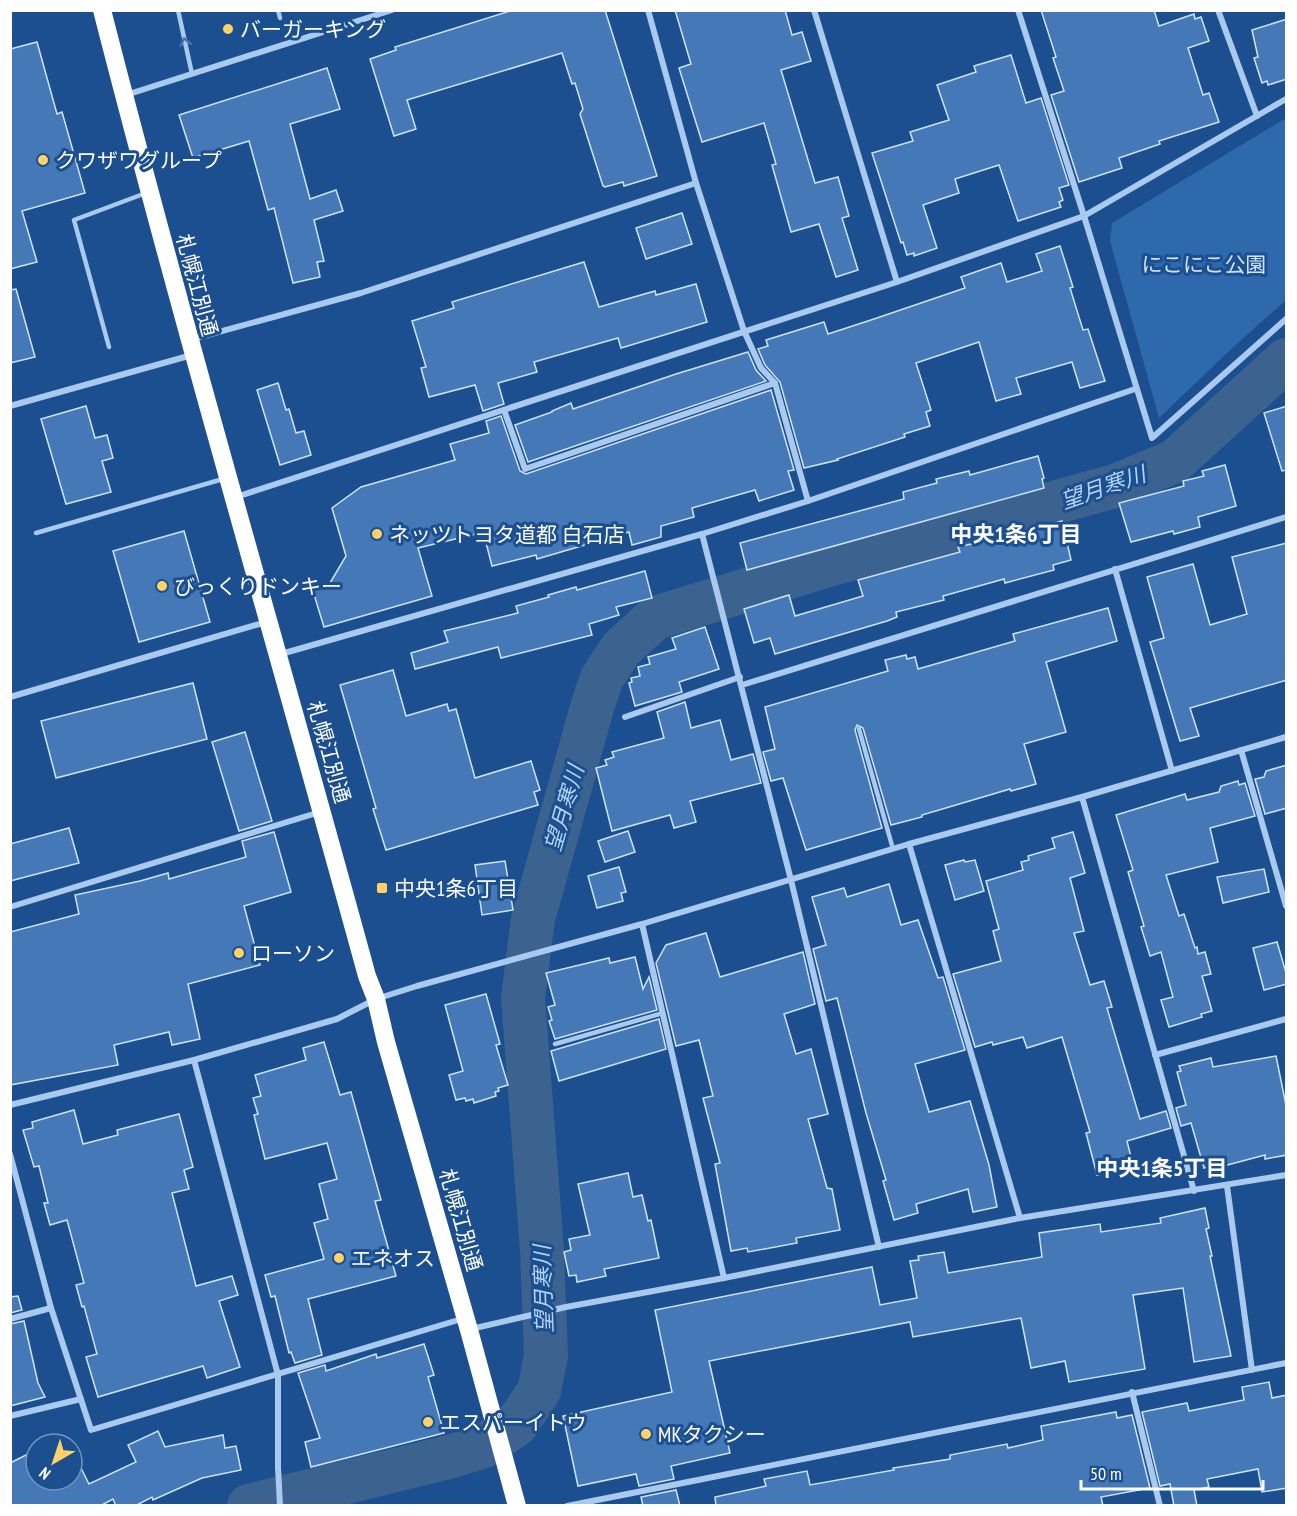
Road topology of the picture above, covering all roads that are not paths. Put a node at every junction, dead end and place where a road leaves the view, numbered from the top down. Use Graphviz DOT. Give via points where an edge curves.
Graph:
graph roads {
  1 [pos="102,10"];
  2 [pos="177,10"];
  3 [pos="278,10"];
  4 [pos="392,10"];
  5 [pos="648,10"];
  6 [pos="814,10"];
  7 [pos="1018,10"];
  8 [pos="1218,10"];
  9 [pos="280,18"];
  10 [pos="192,74"];
  11 [pos="124,95"];
  12 [pos="1287,99"];
  13 [pos="1257,116"];
  14 [pos="696,183"];
  15 [pos="148,192"];
  16 [pos="1084,216"];
  17 [pos="897,282"];
  18 [pos="1287,319"];
  19 [pos="744,331"];
  20 [pos="109,347"];
  21 [pos="191,347"];
  22 [pos="775,383"];
  23 [pos="1135,389"];
  24 [pos="10,406"];
  25 [pos="504,410"];
  26 [pos="229,477"];
  27 [pos="235,497"];
  28 [pos="808,501"];
  29 [pos="1287,517"];
  30 [pos="36,533"];
  31 [pos="702,534"];
  32 [pos="1116,569"];
  33 [pos="269,621"];
  34 [pos="277,655"];
  35 [pos="740,677"];
  36 [pos="742,685"];
  37 [pos="10,698"];
  38 [pos="625,717"];
  39 [pos="859,729"];
  40 [pos="1287,737"];
  41 [pos="1241,750"];
  42 [pos="1172,771"];
  43 [pos="1082,797"];
  44 [pos="322,812"];
  45 [pos="909,844"];
  46 [pos="893,849"];
  47 [pos="790,880"];
  48 [pos="1287,906"];
  49 [pos="10,907"];
  50 [pos="642,924"];
  51 [pos="376,999"];
  52 [pos="663,1013"];
  53 [pos="1287,1019"];
  54 [pos="555,1044"];
  55 [pos="1155,1055"];
  56 [pos="194,1060"];
  57 [pos="10,1105"];
  58 [pos="10,1154"];
  59 [pos="1287,1175"];
  60 [pos="1227,1186"];
  61 [pos="1194,1191"];
  62 [pos="1020,1218"];
  63 [pos="879,1247"];
  64 [pos="724,1278"];
  65 [pos="51,1308"];
  66 [pos="10,1319"];
  67 [pos="468,1324"];
  68 [pos="1287,1363"];
  69 [pos="1252,1370"];
  70 [pos="278,1375"];
  71 [pos="1132,1392"];
  72 [pos="81,1399"];
  73 [pos="10,1416"];
  74 [pos="280,1506"];
  75 [pos="517,1506"];
  76 [pos="567,1506"];
  77 [pos="1160,1506"];
  1 -- 11 [label="highway, 札幌江別通"];
  10 -- 2 [label="lane, one-way"];
  3 -- 9 [label="lane"];
  4 -- 10 [label="street"];
  5 -- 14 [label="street"];
  6 -- 17 [label="street"];
  7 -- 16 [label="street"];
  8 -- 13 [label="street"];
  10 -- 11 [label="street"];
  11 -- 15 [label="highway, 札幌江別通"];
  12 -- 13 [label="street"];
  13 -- 16 [label="street"];
  14 -- 19 [label="street"];
  14 -- 21 [label="street"];
  15 -- 20 [label="lane" via="74,220"];
  15 -- 21 [label="highway, 札幌江別通"];
  16 -- 17 [label="street"];
  16 -- 23 [label="street"];
  17 -- 19 [label="street"];
  18 -- 23 [label="street" via="1152,438"];
  19 -- 22 [label="street" via="761,368"];
  19 -- 25 [label="street"];
  21 -- 24 [label="street"];
  21 -- 26 [label="highway, 札幌江別通"];
  22 -- 25 [label="street" via="525,469"];
  22 -- 28 [label="street"];
  23 -- 28 [label="street"];
  25 -- 27 [label="street"];
  26 -- 27 [label="highway, 札幌江別通"];
  26 -- 30 [label="lane"];
  27 -- 33 [label="highway, 札幌江別通"];
  28 -- 31 [label="street"];
  29 -- 32 [label="street"];
  31 -- 34 [label="street"];
  31 -- 35 [label="street"];
  32 -- 36 [label="street"];
  32 -- 42 [label="street"];
  33 -- 34 [label="highway, 札幌江別通"];
  33 -- 37 [label="street"];
  34 -- 44 [label="highway, 札幌江別通"];
  35 -- 36 [label="street"];
  35 -- 38 [label="street"];
  36 -- 47 [label="street"];
  39 -- 46 [label="lane"];
  40 -- 41 [label="street"];
  41 -- 42 [label="street"];
  41 -- 48 [label="street"];
  42 -- 43 [label="street"];
  43 -- 45 [label="street"];
  43 -- 55 [label="street"];
  44 -- 49 [label="street"];
  44 -- 51 [label="highway, 札幌江別通"];
  45 -- 46 [label="street"];
  45 -- 62 [label="street"];
  46 -- 47 [label="street"];
  47 -- 50 [label="street"];
  47 -- 63 [label="street"];
  50 -- 51 [label="street"];
  50 -- 52 [label="street"];
  51 -- 56 [label="street" via="337,1019"];
  51 -- 67 [label="highway, 札幌江別通"];
  52 -- 54 [label="lane"];
  52 -- 64 [label="street"];
  53 -- 55 [label="street"];
  55 -- 61 [label="street"];
  56 -- 57 [label="street"];
  56 -- 70 [label="street"];
  58 -- 65 [label="street"];
  59 -- 60 [label="street"];
  60 -- 61 [label="street"];
  60 -- 69 [label="street"];
  61 -- 62 [label="street"];
  62 -- 63 [label="street"];
  63 -- 64 [label="street"];
  64 -- 67 [label="street"];
  65 -- 66 [label="street"];
  65 -- 72 [label="street"];
  67 -- 70 [label="street"];
  67 -- 75 [label="highway, 札幌江別通"];
  68 -- 69 [label="street"];
  69 -- 71 [label="street"];
  70 -- 72 [label="street" via="91,1430"];
  70 -- 74 [label="street"];
  71 -- 76 [label="street"];
  71 -- 77 [label="street"];
  72 -- 73 [label="street"];
}
